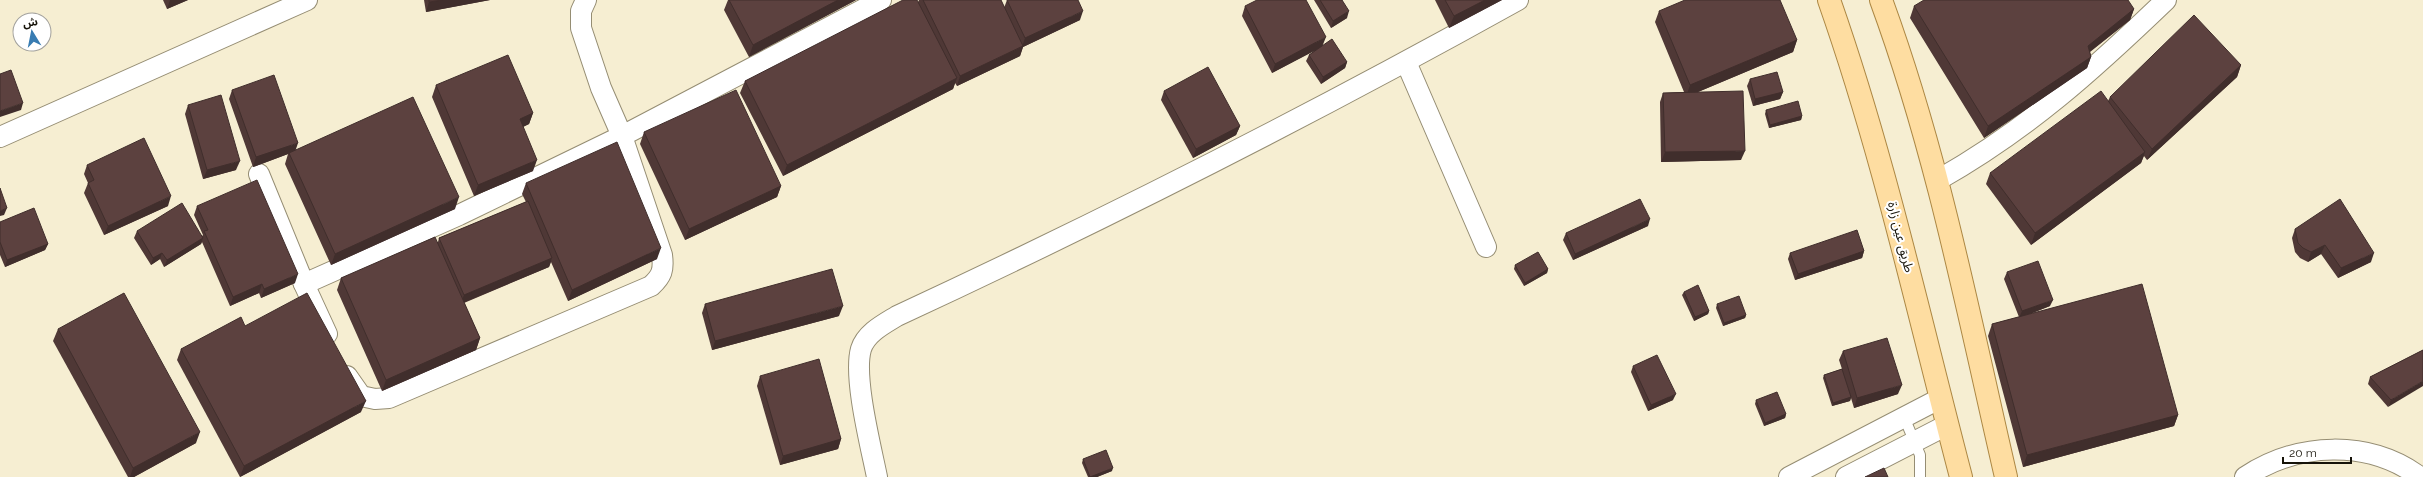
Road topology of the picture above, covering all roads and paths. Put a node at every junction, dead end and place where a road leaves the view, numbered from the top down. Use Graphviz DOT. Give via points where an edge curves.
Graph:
graph roads {
  1 [pos="307,0"];
  2 [pos="586,0"];
  3 [pos="881,0"];
  4 [pos="1518,0"];
  5 [pos="1829,0"];
  6 [pos="1881,0"];
  7 [pos="2166,0"];
  8 [pos="1406,62"];
  9 [pos="622,136"];
  10 [pos="0,137"];
  11 [pos="259,174"];
  12 [pos="1938,180"];
  13 [pos="1486,247"];
  14 [pos="304,284"];
  15 [pos="1941,398"];
  16 [pos="1904,417"];
  17 [pos="1947,424"];
  18 [pos="1915,441"];
  19 [pos="877,477"];
  20 [pos="1789,477"];
  21 [pos="1846,477"];
  22 [pos="1920,477"];
  23 [pos="1961,477"];
  24 [pos="2006,477"];
  25 [pos="2245,477"];
  26 [pos="2420,477"];
  1 -- 10 [label="street"];
  2 -- 9 [label="street" via="581,11 581,28"];
  3 -- 9 [label="street"];
  4 -- 8 [label="street"];
  5 -- 15 [label="main road, طريق عين زارة" via="1894,208"];
  6 -- 12 [label="main road" via="1917,105"];
  7 -- 12 [label="street" via="2059,99 2000,142"];
  8 -- 13 [label="street"];
  8 -- 19 [label="street" via="1140,200 897,316 874,331 861,348 859,374"];
  9 -- 14 [label="street" via="460,215"];
  9 -- 14 [label="street" via="662,255 664,268 660,278 651,286 389,398 375,399 361,396 350,383"];
  11 -- 14 [label="street"];
  12 -- 24 [label="main road"];
  15 -- 16 [label="street"];
  15 -- 17 [label="main road, طريق عين زارة"];
  16 -- 18 [label="lane"];
  16 -- 20 [label="street"];
  17 -- 18 [label="street"];
  17 -- 23 [label="main road, طريق عين زارة"];
  18 -- 21 [label="street"];
  18 -- 22 [label="lane" via="1920,455"];
  25 -- 26 [label="street" via="2283,457 2309,450 2335,449 2362,452 2387,459"];
}
